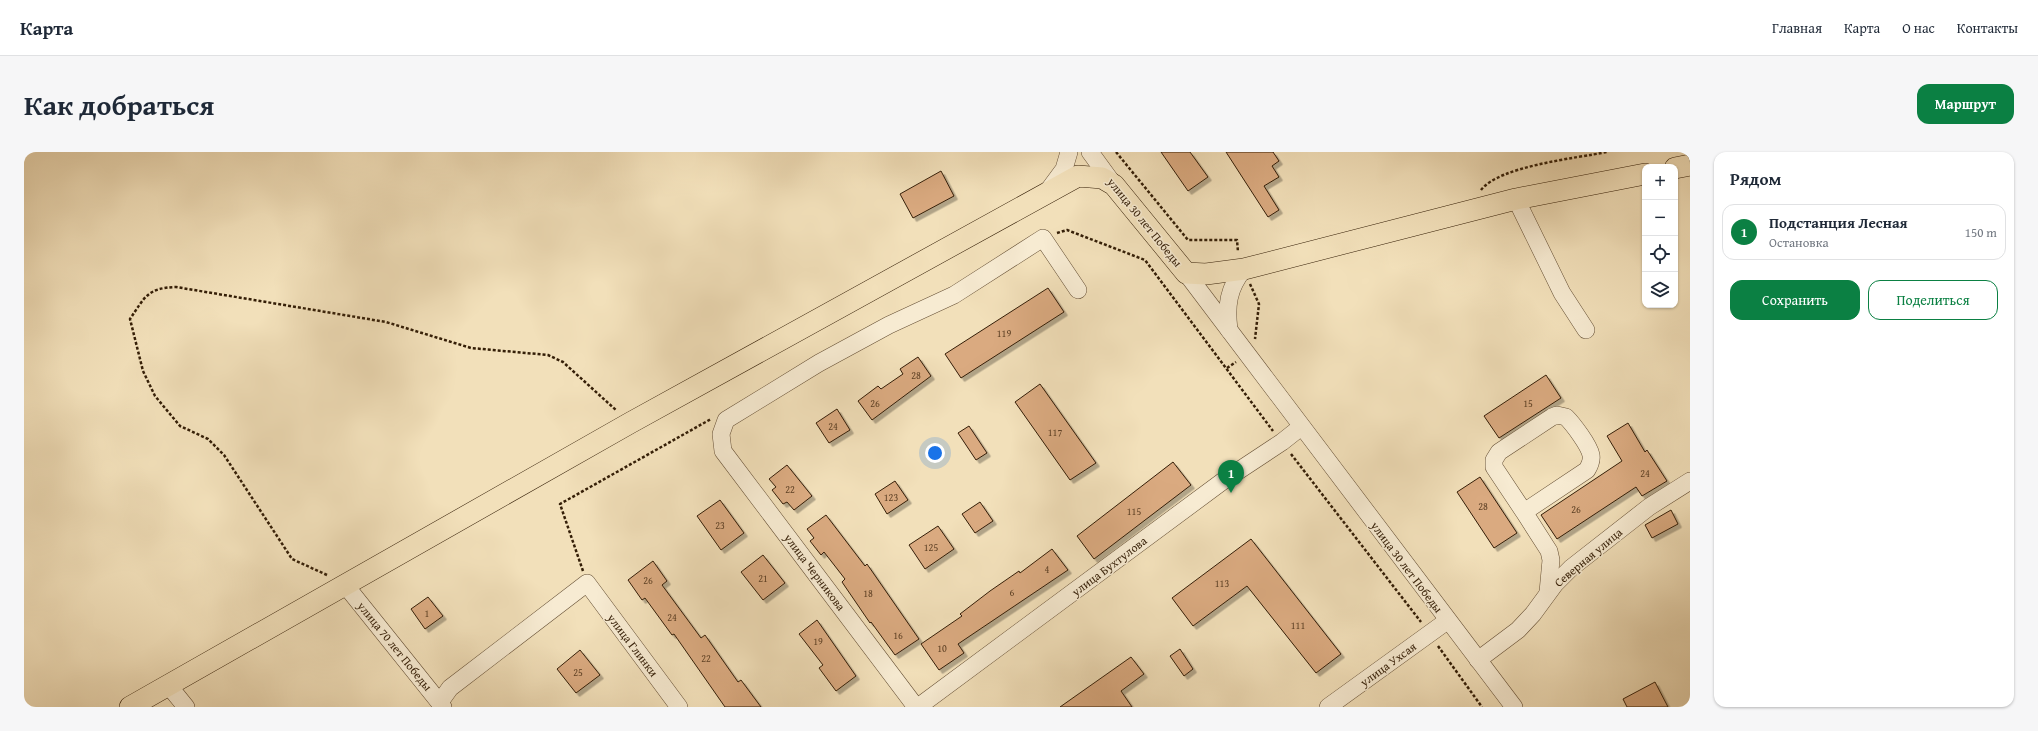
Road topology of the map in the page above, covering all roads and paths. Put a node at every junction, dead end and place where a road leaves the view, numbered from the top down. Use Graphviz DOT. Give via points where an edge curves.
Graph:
graph roads {
  1 [pos="1069,152"];
  2 [pos="1090,152"];
  3 [pos="1116,152"];
  4 [pos="1606,152"];
  5 [pos="1690,165"];
  6 [pos="1678,167"];
  7 [pos="1642,175"];
  8 [pos="1114,185"];
  9 [pos="1047,192"];
  10 [pos="1479,192"];
  11 [pos="1516,200"];
  12 [pos="1244,269"];
  13 [pos="1186,273"];
  14 [pos="1078,290"];
  15 [pos="1229,330"];
  16 [pos="1586,330"];
  17 [pos="1254,343"];
  18 [pos="1236,362"];
  19 [pos="1227,368"];
  20 [pos="630,423"];
  21 [pos="1301,427"];
  22 [pos="1690,480"];
  23 [pos="1524,512"];
  24 [pos="346,586"];
  25 [pos="1548,592"];
  26 [pos="1447,621"];
  27 [pos="1478,660"];
  28 [pos="169,686"];
  29 [pos="441,704"];
  30 [pos="130,707"];
  31 [pos="186,707"];
  32 [pos="679,707"];
  33 [pos="917,707"];
  34 [pos="1328,707"];
  35 [pos="1514,707"];
  1 -- 9 [label="street" via="1064,169"];
  2 -- 8 [label="street, улица 30 лет Победы"];
  3 -- 12 [label="path" via="1188,240 1237,240"];
  4 -- 10 [label="path" via="1513,171 1494,179"];
  5 -- 6 [label="main road"];
  7 -- 11 [label="main road"];
  8 -- 9 [label="main road" via="1102,178 1078,176"];
  8 -- 13 [label="main road, улица 30 лет Победы"];
  9 -- 20 [label="main road"];
  11 -- 12 [label="main road"];
  11 -- 16 [label="street" via="1562,293"];
  12 -- 13 [label="main road" via="1206,274"];
  12 -- 15 [label="street" via="1237,277 1229,296"];
  12 -- 17 [label="path" via="1259,304"];
  13 -- 15 [label="street, улица 30 лет Победы"];
  14 -- 33 [label="street, улица Черникова" via="1043,238 954,295 889,324 726,420 721,434 723,451"];
  15 -- 21 [label="street, улица 30 лет Победы"];
  18 -- 19 [label="path"];
  20 -- 24 [label="main road"];
  20 -- 24 [label="path" via="564,362 548,354 471,348 386,322 176,287 160,287 147,295 130,319 143,371 155,396 180,426 208,440 224,455 292,559"];
  21 -- 26 [label="street, улица 30 лет Победы"];
  21 -- 33 [label="street, улица Бухтулова" via="1223,481"];
  22 -- 25 [label="street, Северная улица" via="1649,507 1571,568"];
  23 -- 23 [label="street" via="1587,470 1590,464 1591,455 1587,446 1566,417 1552,417 1495,457 1494,467"];
  23 -- 25 [label="street" via="1551,560"];
  24 -- 28 [label="main road"];
  24 -- 29 [label="street, улица 70 лет Победы"];
  25 -- 27 [label="street, Северная улица" via="1518,630"];
  26 -- 27 [label="street, улица 30 лет Победы"];
  26 -- 34 [label="street, улица Ухсая"];
  27 -- 35 [label="street, улица 30 лет Победы"];
  28 -- 30 [label="main road"];
  28 -- 31 [label="street"];
  29 -- 32 [label="street, улица Глинки" via="450,688 587,583"];
}
